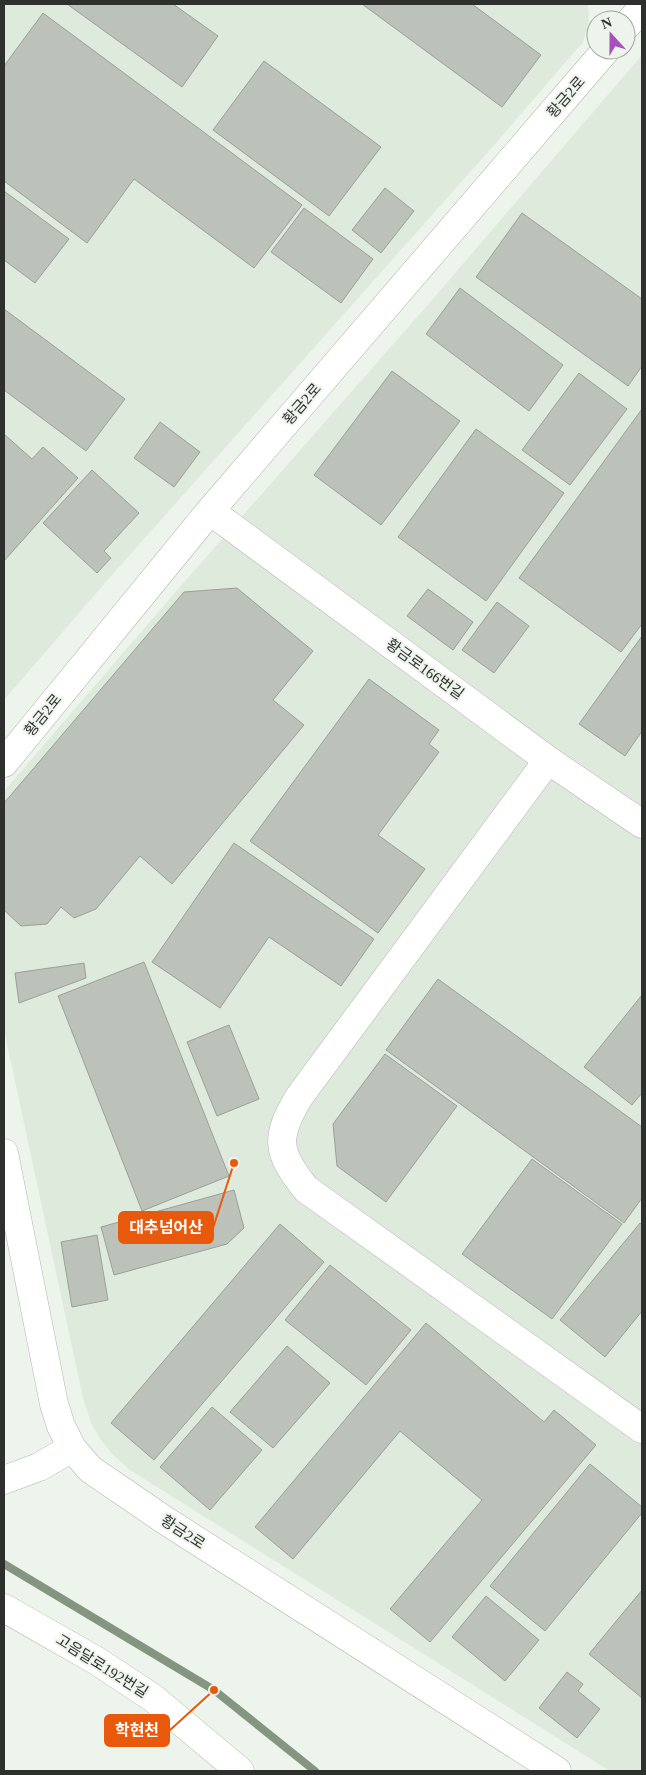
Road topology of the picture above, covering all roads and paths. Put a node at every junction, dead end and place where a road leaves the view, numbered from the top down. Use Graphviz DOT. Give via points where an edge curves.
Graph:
graph roads {
  1 [pos="597,60"];
  2 [pos="210,511"];
  3 [pos="548,760"];
  4 [pos="4,763"];
  5 [pos="642,824"];
  6 [pos="4,1153"];
  7 [pos="642,1429"];
  8 [pos="72,1448"];
  9 [pos="4,1480"];
  10 [pos="4,1608"];
  11 [pos="240,1771"];
  12 [pos="557,1771"];
  1 -- 2 [label="street, 황금2로"];
  2 -- 3 [label="street, 황금로166번길"];
  2 -- 4 [label="street, 황금2로"];
  3 -- 5 [label="street, 황금로166번길"];
  3 -- 7 [label="street" via="299,1097 286,1118 281,1136 292,1172 306,1189"];
  6 -- 8 [label="street, 황금2로" via="54,1404"];
  8 -- 9 [label="street" via="39,1467"];
  8 -- 12 [label="street, 황금2로" via="90,1469 163,1520"];
  10 -- 11 [label="street, 고음달로192번길" via="98,1661 152,1698"];
}
